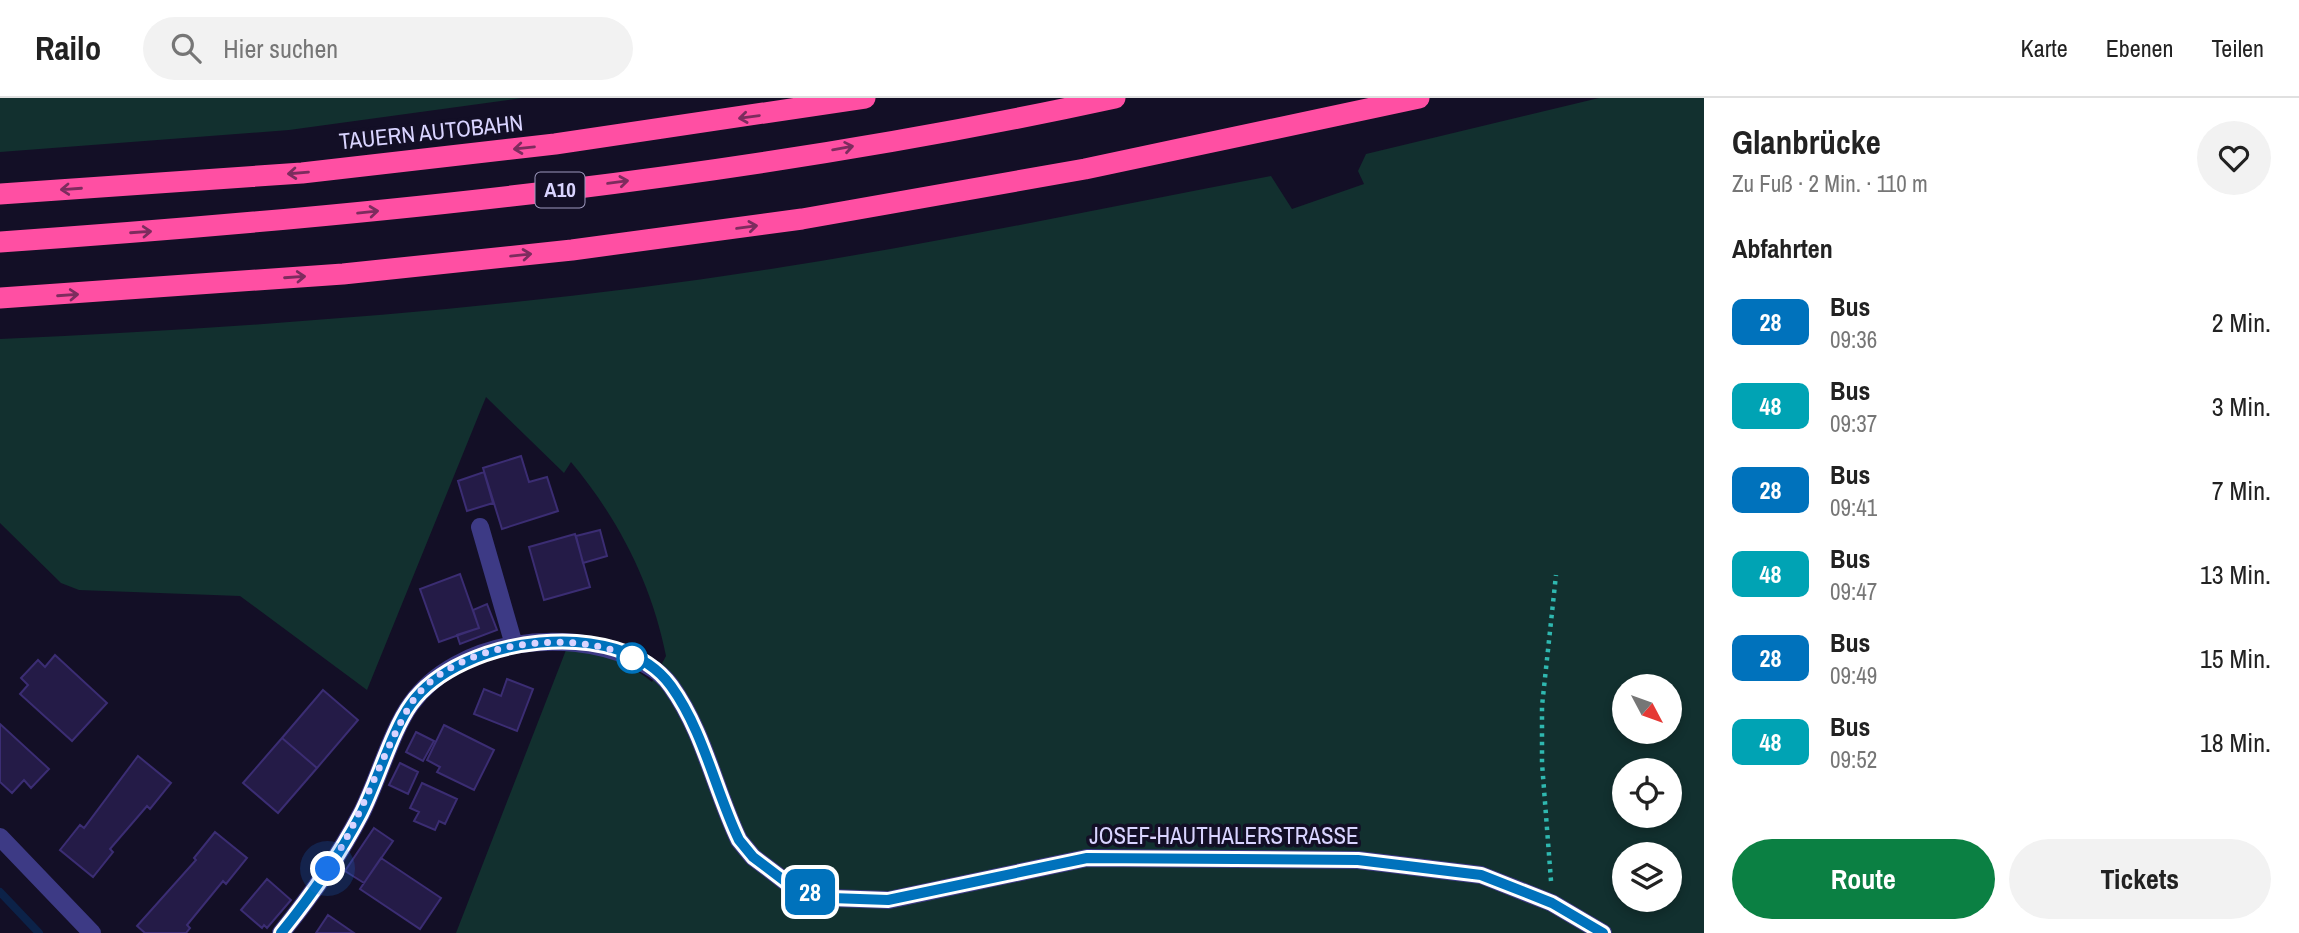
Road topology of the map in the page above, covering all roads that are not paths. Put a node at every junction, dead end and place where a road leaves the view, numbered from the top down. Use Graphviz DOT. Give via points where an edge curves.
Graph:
graph roads {
  1 [pos="865,98"];
  2 [pos="1115,98"];
  3 [pos="1419,98"];
  4 [pos="0,194"];
  5 [pos="0,242"];
  6 [pos="0,298"];
  7 [pos="480,527"];
  8 [pos="514,645"];
  9 [pos="0,838"];
  10 [pos="92,933"];
  11 [pos="281,933"];
  12 [pos="1603,933"];
  1 -- 4 [label="highway, TAUERN AUTOBAHN / A10, one-way" via="555,144 316,172"];
  5 -- 2 [label="highway, A10, one-way" via="502,199 800,156"];
  6 -- 3 [label="highway, one-way" via="343,274 789,221 1085,169"];
  7 -- 8 [label="street"];
  8 -- 11 [label="street, JOSEF-HAUTHALERSTRASSE" via="471,658 429,683 410,705 342,848"];
  8 -- 12 [label="street, JOSEF-HAUTHALERSTRASSE" via="556,640 609,647 653,668 691,719 739,840 786,882 831,898 888,900 1087,858 1358,860 1481,875 1552,903"];
  9 -- 10 [label="street"];
}
